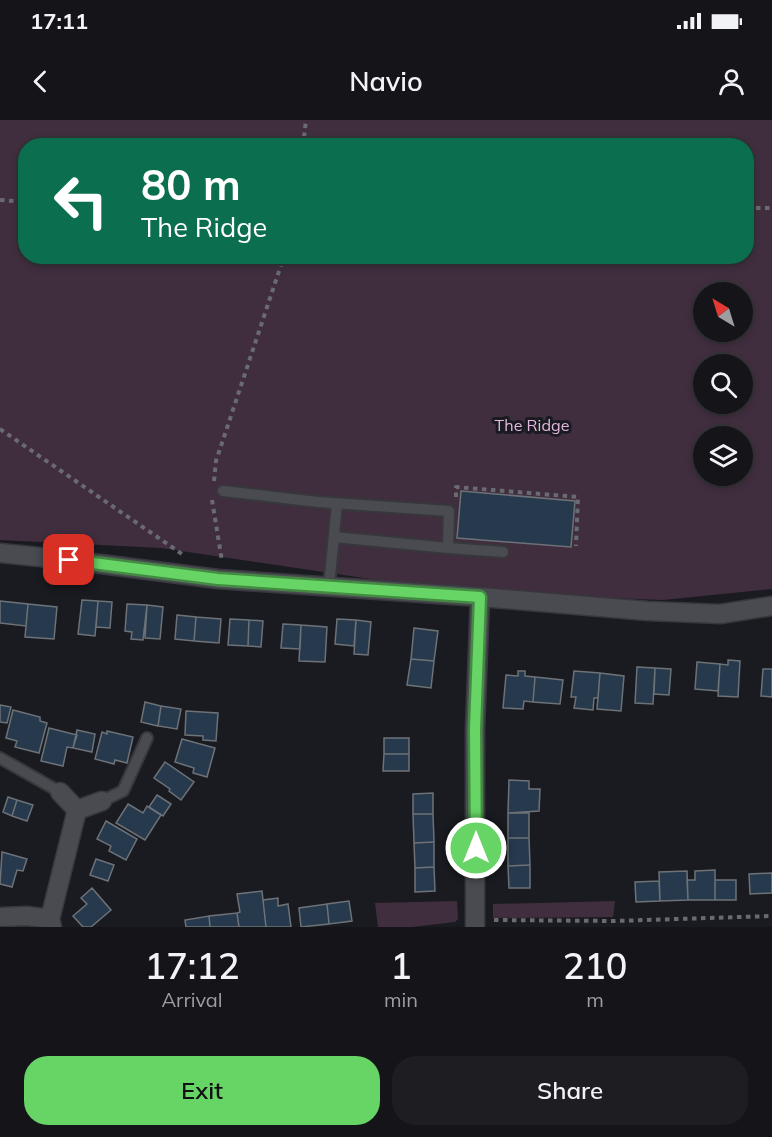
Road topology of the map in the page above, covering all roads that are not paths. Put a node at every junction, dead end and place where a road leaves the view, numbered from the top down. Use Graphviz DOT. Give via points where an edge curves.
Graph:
graph roads {
  1 [pos="218,493"];
  2 [pos="337,504"];
  3 [pos="334,537"];
  4 [pos="448,548"];
  5 [pos="503,552"];
  6 [pos="0,553"];
  7 [pos="329,586"];
  8 [pos="480,597"];
  9 [pos="772,606"];
  10 [pos="147,738"];
  11 [pos="0,758"];
  12 [pos="60,792"];
  13 [pos="102,801"];
  14 [pos="77,810"];
  15 [pos="0,917"];
  16 [pos="51,923"];
  17 [pos="476,923"];
  1 -- 2 [label="lane"];
  2 -- 3 [label="lane"];
  2 -- 4 [label="lane" via="448,511"];
  3 -- 4 [label="lane"];
  3 -- 7 [label="lane"];
  4 -- 5 [label="lane"];
  6 -- 7 [label="street" via="218,579"];
  7 -- 8 [label="street"];
  8 -- 9 [label="street" via="720,614"];
  8 -- 17 [label="street" via="475,729"];
  10 -- 13 [label="lane" via="123,791"];
  11 -- 12 [label="lane"];
  12 -- 14 [label="street"];
  13 -- 14 [label="street"];
  14 -- 16 [label="street"];
  15 -- 16 [label="street" via="27,916"];
}
